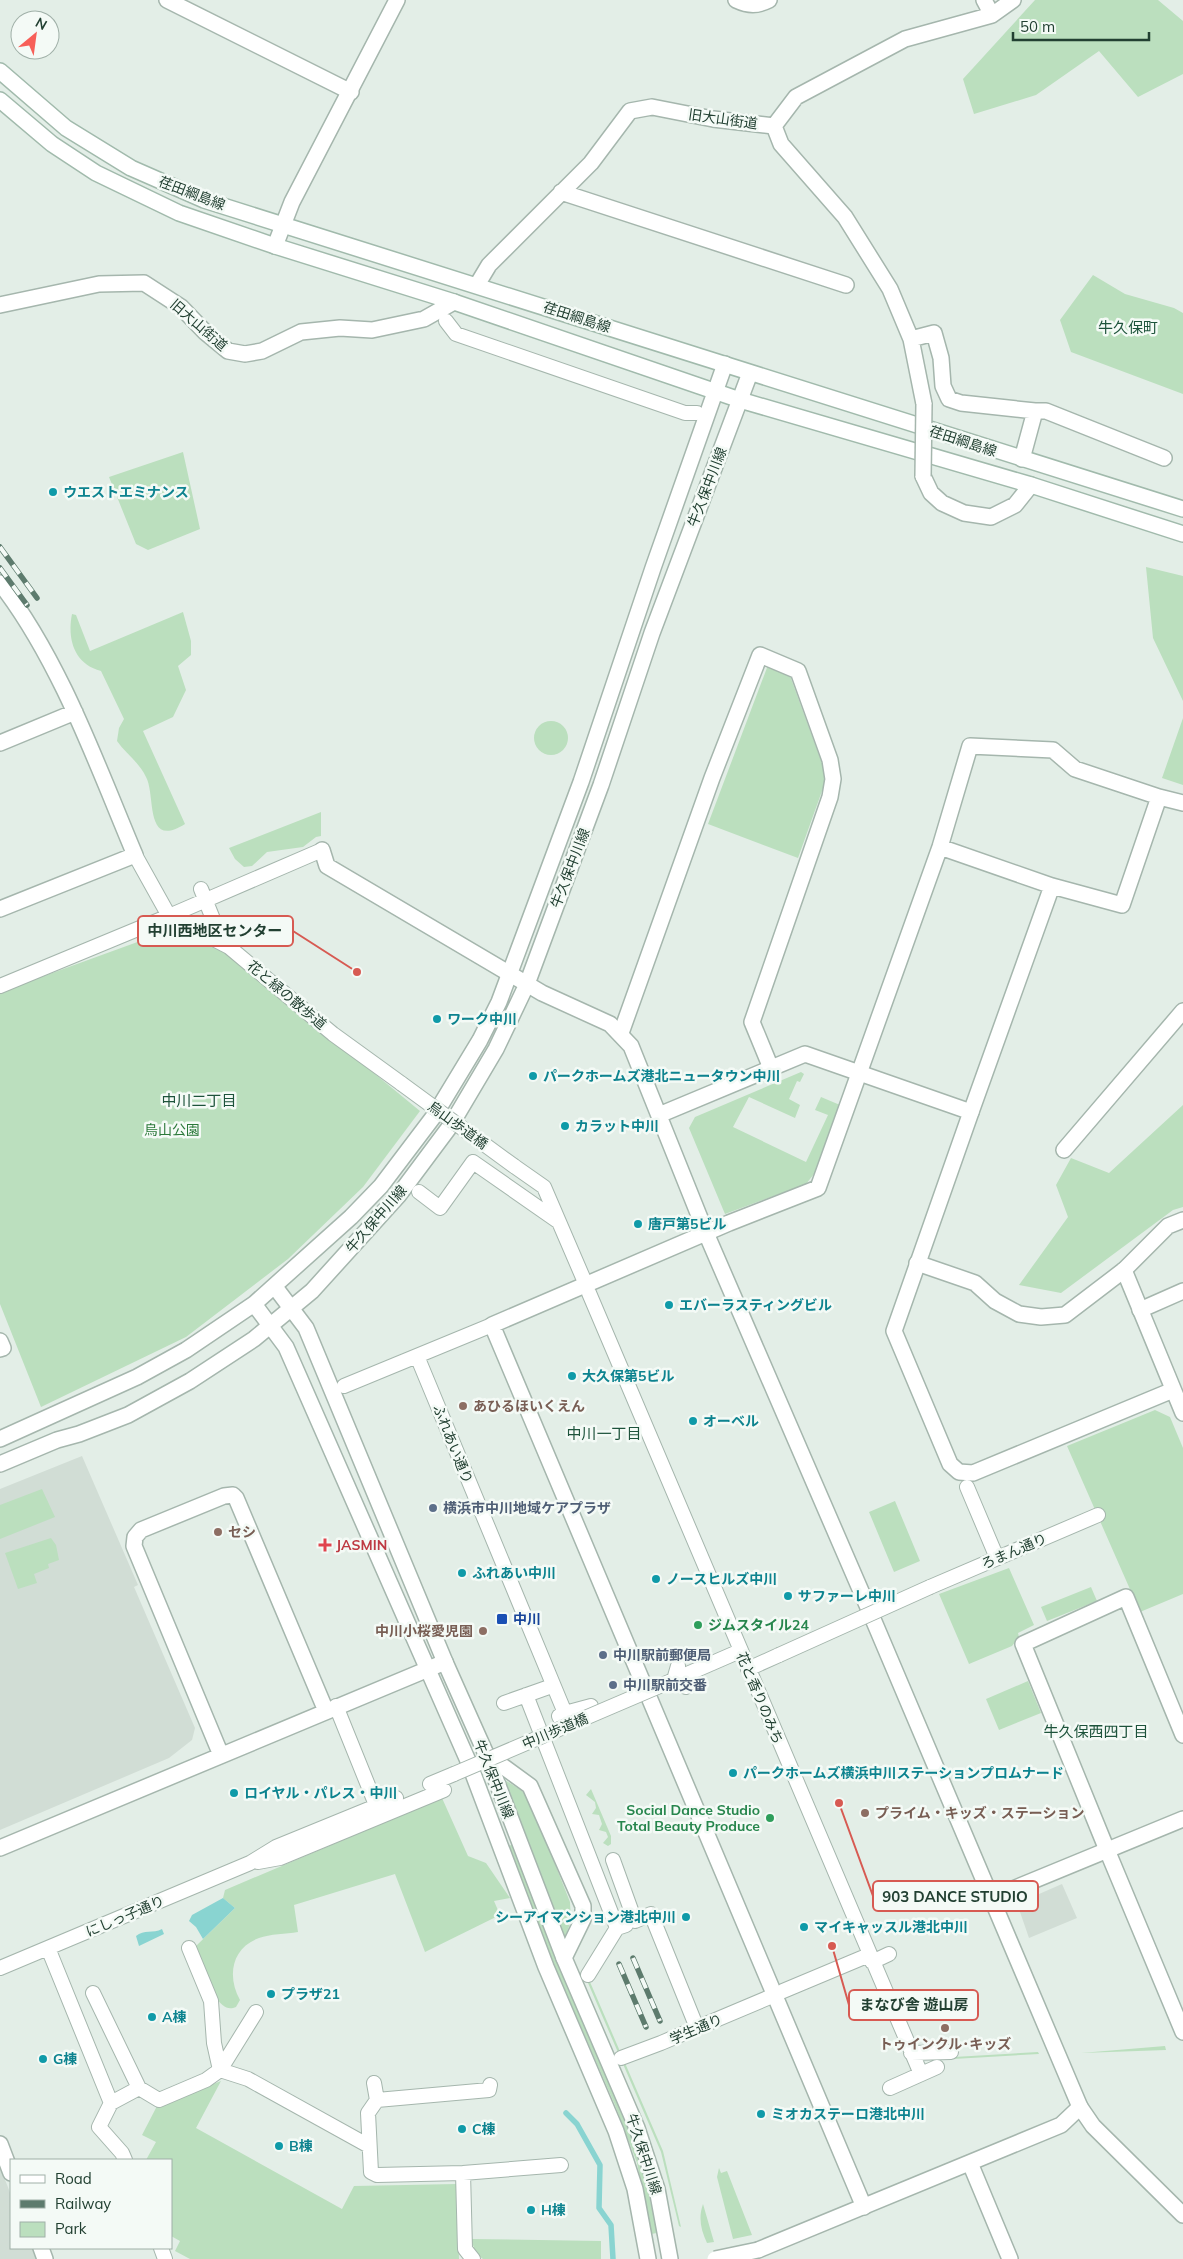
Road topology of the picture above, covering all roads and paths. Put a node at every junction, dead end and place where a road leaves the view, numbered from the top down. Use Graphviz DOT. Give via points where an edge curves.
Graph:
graph roads {
  1 [pos="167,0"];
  2 [pos="397,0"];
  3 [pos="736,0"];
  4 [pos="769,0"];
  5 [pos="984,0"];
  6 [pos="1013,0"];
  7 [pos="992,15"];
  8 [pos="0,71"];
  9 [pos="351,92"];
  10 [pos="0,100"];
  11 [pos="774,126"];
  12 [pos="66,128"];
  13 [pos="52,144"];
  14 [pos="561,192"];
  15 [pos="283,224"];
  16 [pos="275,246"];
  17 [pos="477,285"];
  18 [pos="846,285"];
  19 [pos="890,289"];
  20 [pos="876,293"];
  21 [pos="454,302"];
  22 [pos="0,305"];
  23 [pos="446,321"];
  24 [pos="911,339"];
  25 [pos="725,364"];
  26 [pos="750,373"];
  27 [pos="715,392"];
  28 [pos="740,400"];
  29 [pos="1035,411"];
  30 [pos="697,413"];
  31 [pos="1164,458"];
  32 [pos="1022,459"];
  33 [pos="1030,485"];
  34 [pos="1183,508"];
  35 [pos="1183,534"];
  36 [pos="0,583"];
  37 [pos="75,712"];
  38 [pos="0,743"];
  39 [pos="1159,797"];
  40 [pos="1183,803"];
  41 [pos="940,847"];
  42 [pos="322,850"];
  43 [pos="135,855"];
  44 [pos="1052,886"];
  45 [pos="203,894"];
  46 [pos="0,909"];
  47 [pos="169,916"];
  48 [pos="223,944"];
  49 [pos="510,974"];
  50 [pos="527,984"];
  51 [pos="0,986"];
  52 [pos="1183,1011"];
  53 [pos="621,1033"];
  54 [pos="771,1068"];
  55 [pos="858,1074"];
  56 [pos="402,1084"];
  57 [pos="971,1112"];
  58 [pos="659,1115"];
  59 [pos="1064,1150"];
  60 [pos="514,1166"];
  61 [pos="419,1192"];
  62 [pos="1183,1220"];
  63 [pos="559,1222"];
  64 [pos="706,1233"];
  65 [pos="917,1264"];
  66 [pos="1124,1270"];
  67 [pos="275,1287"];
  68 [pos="1183,1291"];
  69 [pos="254,1304"];
  70 [pos="292,1308"];
  71 [pos="1140,1310"];
  72 [pos="492,1325"];
  73 [pos="272,1326"];
  74 [pos="0,1341"];
  75 [pos="0,1349"];
  76 [pos="417,1356"];
  77 [pos="344,1386"];
  78 [pos="1178,1388"];
  79 [pos="1183,1413"];
  80 [pos="0,1439"];
  81 [pos="0,1464"];
  82 [pos="967,1487"];
  83 [pos="1098,1515"];
  84 [pos="997,1558"];
  85 [pos="772,1654"];
  86 [pos="744,1660"];
  87 [pos="445,1662"];
  88 [pos="678,1666"];
  89 [pos="428,1669"];
  90 [pos="674,1680"];
  91 [pos="552,1686"];
  92 [pos="686,1687"];
  93 [pos="526,1695"];
  94 [pos="504,1703"];
  95 [pos="591,1706"];
  96 [pos="331,1708"];
  97 [pos="1183,1736"];
  98 [pos="486,1754"];
  99 [pos="222,1755"];
  100 [pos="396,1798"];
  101 [pos="376,1805"];
  102 [pos="1183,1819"];
  103 [pos="0,1848"];
  104 [pos="1107,1850"];
  105 [pos="613,1860"];
  106 [pos="250,1863"];
  107 [pos="991,1898"];
  108 [pos="635,1921"];
  109 [pos="617,1928"];
  110 [pos="48,1948"];
  111 [pos="189,1948"];
  112 [pos="888,1954"];
  113 [pos="564,1958"];
  114 [pos="871,1959"];
  115 [pos="0,1968"];
  116 [pos="588,1975"];
  117 [pos="783,1991"];
  118 [pos="93,1993"];
  119 [pos="770,1997"];
  120 [pos="256,2012"];
  121 [pos="697,2028"];
  122 [pos="1183,2032"];
  123 [pos="950,2052"];
  124 [pos="911,2053"];
  125 [pos="621,2058"];
  126 [pos="937,2067"];
  127 [pos="220,2070"];
  128 [pos="920,2074"];
  129 [pos="374,2083"];
  130 [pos="490,2085"];
  131 [pos="139,2088"];
  132 [pos="890,2088"];
  133 [pos="377,2100"];
  134 [pos="111,2102"];
  135 [pos="1080,2107"];
  136 [pos="0,2144"];
  137 [pos="369,2146"];
  138 [pos="125,2159"];
  139 [pos="970,2163"];
  140 [pos="561,2165"];
  141 [pos="10,2170"];
  142 [pos="463,2173"];
  143 [pos="864,2207"];
  144 [pos="1183,2215"];
  145 [pos="473,2259"];
  146 [pos="648,2259"];
  147 [pos="670,2259"];
  148 [pos="715,2259"];
  149 [pos="1010,2259"];
  1 -- 9 [label="street"];
  2 -- 9 [label="street"];
  3 -- 4 [label="street" via="746,5 759,5"];
  5 -- 7 [label="street"];
  6 -- 7 [label="street, 旧大山街道"];
  7 -- 11 [label="street, 旧大山街道" via="905,38 796,97"];
  8 -- 12 [label="street, 荏田綱島線"];
  9 -- 15 [label="street"];
  10 -- 13 [label="street, 荏田綱島線"];
  11 -- 14 [label="street, 旧大山街道" via="712,119 652,107 630,111 591,163"];
  11 -- 19 [label="street" via="781,144 845,217"];
  12 -- 13 [label="street"];
  12 -- 15 [label="street, 荏田綱島線" via="131,168 204,200"];
  13 -- 16 [label="street, 荏田綱島線" via="96,173 138,195 179,213"];
  14 -- 17 [label="street, 旧大山街道" via="489,265"];
  14 -- 18 [label="street"];
  15 -- 16 [label="street"];
  15 -- 17 [label="street, 荏田綱島線"];
  16 -- 21 [label="street, 荏田綱島線"];
  17 -- 25 [label="street, 荏田綱島線"];
  19 -- 20 [label="street"];
  19 -- 24 [label="street"];
  21 -- 22 [label="street, 旧大山街道" via="424,319 372,330 340,328 300,332 262,351 245,354 228,351 181,307 144,283 100,284"];
  21 -- 27 [label="street, 荏田綱島線"];
  23 -- 30 [label="street" via="456,334 685,413"];
  24 -- 29 [label="street" via="934,333 941,358 943,386 949,399"];
  24 -- 33 [label="street, bridge" via="924,404 924,476 931,493 964,513 991,517 1015,506"];
  25 -- 26 [label="street, 荏田綱島線"];
  25 -- 27 [label="street, 牛久保中川線"];
  26 -- 28 [label="street, 牛久保中川線"];
  26 -- 32 [label="street, 荏田綱島線"];
  27 -- 28 [label="street, 荏田綱島線"];
  27 -- 49 [label="street, 牛久保中川線" via="581,782"];
  28 -- 33 [label="street, 荏田綱島線"];
  28 -- 50 [label="street, 牛久保中川線" via="652,633 601,786"];
  29 -- 31 [label="street" via="1046,411"];
  29 -- 32 [label="street"];
  32 -- 34 [label="street, 荏田綱島線"];
  33 -- 35 [label="street, 荏田綱島線"];
  36 -- 37 [label="street" via="51,664"];
  37 -- 38 [label="street"];
  37 -- 43 [label="street"];
  39 -- 40 [label="street"];
  39 -- 41 [label="street" via="1075,769 1053,750 970,746"];
  39 -- 44 [label="street" via="1122,905"];
  41 -- 44 [label="street"];
  41 -- 55 [label="street"];
  42 -- 45 [label="street"];
  42 -- 49 [label="street" via="327,866"];
  43 -- 46 [label="street"];
  43 -- 47 [label="street"];
  44 -- 57 [label="street"];
  45 -- 47 [label="street"];
  45 -- 48 [label="street"];
  47 -- 48 [label="street, 花と緑の散歩道"];
  47 -- 51 [label="street"];
  48 -- 56 [label="street, 花と緑の散歩道" via="333,1034"];
  49 -- 50 [label="street"];
  49 -- 67 [label="street, 牛久保中川線" via="480,1040 408,1152 352,1217"];
  50 -- 53 [label="street" via="599,1017"];
  50 -- 70 [label="street, 牛久保中川線" via="474,1088 425,1162 368,1229"];
  52 -- 59 [label="street"];
  53 -- 54 [label="street" via="712,778 760,655 798,671 830,760 833,779 830,797 752,1022"];
  53 -- 58 [label="street" via="631,1046"];
  54 -- 55 [label="street" via="805,1054"];
  54 -- 58 [label="street"];
  55 -- 57 [label="street"];
  55 -- 64 [label="street" via="818,1188"];
  56 -- 60 [label="street, 烏山歩道橋, bridge"];
  57 -- 65 [label="street"];
  58 -- 64 [label="street"];
  60 -- 63 [label="street, 花と香りのみち" via="544,1187"];
  61 -- 63 [label="street" via="440,1208 473,1162"];
  62 -- 66 [label="street" via="1168,1226"];
  63 -- 86 [label="street, 花と香りのみち"];
  64 -- 72 [label="street"];
  64 -- 107 [label="street"];
  65 -- 66 [label="street" via="975,1283 995,1301 1019,1314 1041,1317 1066,1315"];
  65 -- 78 [label="street" via="894,1331 950,1464 959,1472 973,1473"];
  66 -- 71 [label="street"];
  67 -- 69 [label="street, 牛久保中川線"];
  67 -- 70 [label="street, 牛久保中川線"];
  68 -- 71 [label="street"];
  69 -- 73 [label="street, 牛久保中川線"];
  69 -- 80 [label="street" via="186,1350 137,1377"];
  70 -- 73 [label="street, 牛久保中川線"];
  70 -- 87 [label="street, 牛久保中川線" via="306,1328"];
  71 -- 78 [label="street"];
  72 -- 76 [label="street"];
  72 -- 143 [label="street"];
  73 -- 81 [label="street" via="190,1381 128,1415"];
  73 -- 89 [label="street, 牛久保中川線" via="286,1348"];
  74 -- 75 [label="street" via="3,1348"];
  76 -- 77 [label="street"];
  76 -- 91 [label="street, ふれあい通り"];
  78 -- 79 [label="street"];
  82 -- 84 [label="street"];
  83 -- 84 [label="street, ろまん通り"];
  84 -- 85 [label="street, ろまん通り, bridge"];
  85 -- 86 [label="street, 中川歩道橋"];
  86 -- 90 [label="street, 中川歩道橋" via="713,1664"];
  86 -- 114 [label="street, 花と香りのみち"];
  87 -- 89 [label="street"];
  87 -- 98 [label="street, 牛久保中川線"];
  88 -- 90 [label="street"];
  89 -- 96 [label="street"];
  89 -- 146 [label="street, 牛久保中川線" via="469,1763 546,1967 616,2131 635,2189"];
  90 -- 92 [label="street"];
  90 -- 106 [label="street, 中川歩道橋, bridge" via="454,1774 440,1788 280,1858"];
  91 -- 93 [label="street"];
  91 -- 95 [label="street, ふれあい通り" via="563,1718"];
  93 -- 94 [label="street"];
  93 -- 109 [label="street"];
  96 -- 99 [label="street"];
  96 -- 99 [label="street" via="233,1495 141,1530 134,1537 134,1546"];
  96 -- 101 [label="street"];
  97 -- 104 [label="street" via="1126,1597 1023,1644"];
  98 -- 113 [label="street, 牛久保中川線"];
  98 -- 113 [label="street" via="530,1786 583,1906 583,1919"];
  99 -- 103 [label="street"];
  100 -- 101 [label="street"];
  101 -- 106 [label="street" via="276,1847"];
  102 -- 104 [label="street"];
  104 -- 107 [label="street"];
  104 -- 122 [label="street"];
  105 -- 108 [label="street"];
  106 -- 110 [label="street, にしっ子通り"];
  107 -- 135 [label="street"];
  108 -- 109 [label="street"];
  108 -- 121 [label="street" via="651,1914"];
  109 -- 116 [label="street"];
  110 -- 115 [label="street, にしっ子通り"];
  110 -- 134 [label="street"];
  111 -- 127 [label="street" via="211,2001"];
  112 -- 114 [label="street"];
  113 -- 147 [label="street, 牛久保中川線" via="648,2158"];
  114 -- 117 [label="street"];
  114 -- 124 [label="street, 花と香りのみち"];
  118 -- 131 [label="street"];
  119 -- 121 [label="street, 学生通り"];
  120 -- 127 [label="street"];
  121 -- 125 [label="street, 学生通り"];
  123 -- 124 [label="street"];
  124 -- 128 [label="street, 花と香りのみち"];
  126 -- 128 [label="street"];
  127 -- 131 [label="street" via="206,2080 159,2100"];
  127 -- 137 [label="street" via="248,2079"];
  128 -- 132 [label="street"];
  129 -- 133 [label="street"];
  130 -- 133 [label="street" via="489,2090"];
  131 -- 134 [label="street"];
  133 -- 137 [label="street" via="368,2112"];
  134 -- 138 [label="street" via="99,2127"];
  135 -- 139 [label="street" via="1061,2125"];
  135 -- 144 [label="street" via="1093,2126"];
  136 -- 141 [label="street"];
  137 -- 142 [label="street" via="371,2172 377,2176"];
  139 -- 143 [label="street"];
  139 -- 149 [label="street"];
  140 -- 142 [label="street"];
  142 -- 145 [label="street" via="465,2249"];
  143 -- 148 [label="street, bridge" via="758,2250"];
}
